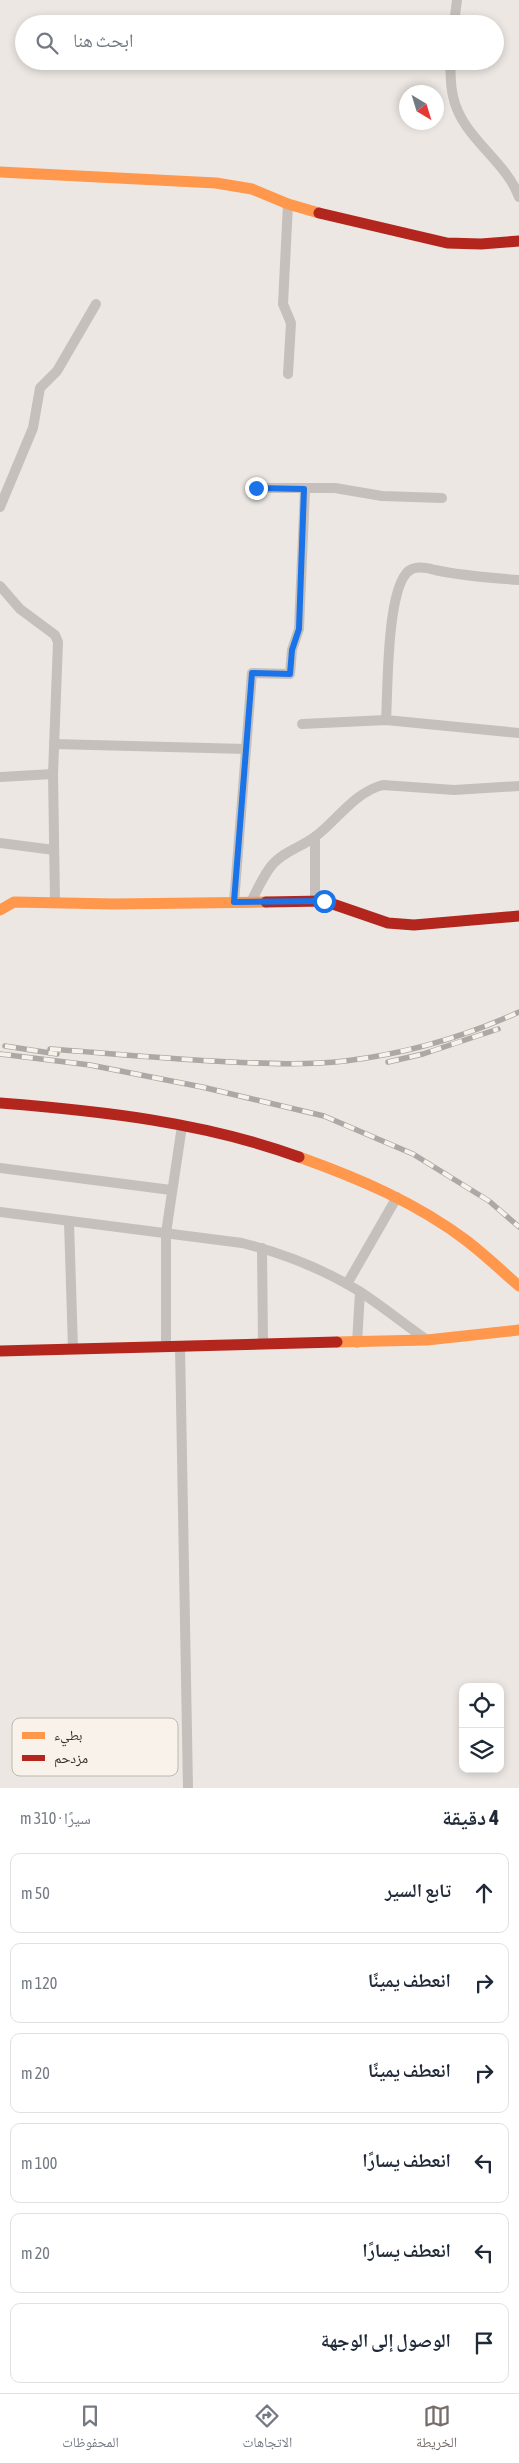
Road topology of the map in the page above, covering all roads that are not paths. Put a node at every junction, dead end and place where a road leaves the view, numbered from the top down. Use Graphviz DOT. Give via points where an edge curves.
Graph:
graph roads {
  1 [pos="457,0"];
  2 [pos="455,15"];
  3 [pos="451,70"];
  4 [pos="0,172"];
  5 [pos="519,197"];
  6 [pos="288,204"];
  7 [pos="519,241"];
  8 [pos="96,304"];
  9 [pos="288,374"];
  10 [pos="256,488"];
  11 [pos="304,489"];
  12 [pos="442,498"];
  13 [pos="0,507"];
  14 [pos="519,580"];
  15 [pos="0,586"];
  16 [pos="386,720"];
  17 [pos="302,724"];
  18 [pos="519,733"];
  19 [pos="54,744"];
  20 [pos="246,749"];
  21 [pos="53,774"];
  22 [pos="0,778"];
  23 [pos="519,786"];
  24 [pos="315,837"];
  25 [pos="0,843"];
  26 [pos="54,850"];
  27 [pos="315,901"];
  28 [pos="55,902"];
  29 [pos="234,902"];
  30 [pos="251,902"];
  31 [pos="0,910"];
  32 [pos="519,916"];
  33 [pos="0,1103"];
  34 [pos="182,1126"];
  35 [pos="0,1168"];
  36 [pos="171,1190"];
  37 [pos="397,1197"];
  38 [pos="0,1212"];
  39 [pos="69,1222"];
  40 [pos="166,1233"];
  41 [pos="262,1248"];
  42 [pos="347,1284"];
  43 [pos="519,1286"];
  44 [pos="360,1292"];
  45 [pos="519,1330"];
  46 [pos="427,1340"];
  47 [pos="357,1343"];
  48 [pos="263,1344"];
  49 [pos="180,1346"];
  50 [pos="166,1347"];
  51 [pos="73,1348"];
  52 [pos="0,1351"];
  53 [pos="188,1788"];
  1 -- 2 [label="street"];
  3 -- 5 [label="street" via="453,97 466,125 508,173"];
  4 -- 6 [label="street" via="216,183 252,189"];
  6 -- 7 [label="street" via="447,243"];
  6 -- 9 [label="street" via="283,304 291,323"];
  8 -- 13 [label="street" via="57,371 40,388 33,428"];
  10 -- 11 [label="street"];
  11 -- 12 [label="street" via="335,488 382,496"];
  11 -- 20 [label="street" via="299,629 292,650 290,674 252,673"];
  14 -- 16 [label="street" via="468,577 424,567 412,569 404,575 398,584 391,632"];
  15 -- 19 [label="street" via="20,609 57,639"];
  16 -- 17 [label="street"];
  16 -- 18 [label="street"];
  19 -- 20 [label="street"];
  19 -- 21 [label="street"];
  20 -- 29 [label="street"];
  21 -- 22 [label="street"];
  21 -- 26 [label="street"];
  23 -- 24 [label="street" via="454,790 374,787"];
  24 -- 27 [label="street"];
  24 -- 30 [label="street" via="293,848 272,865"];
  25 -- 26 [label="street"];
  26 -- 28 [label="street"];
  27 -- 30 [label="street"];
  27 -- 32 [label="street" via="324,901 388,923 414,925"];
  28 -- 29 [label="street"];
  28 -- 31 [label="street" via="14,902"];
  29 -- 30 [label="street"];
  33 -- 34 [label="street" via="112,1113"];
  34 -- 36 [label="street"];
  34 -- 37 [label="street" via="274,1147"];
  35 -- 36 [label="street"];
  36 -- 40 [label="street"];
  37 -- 42 [label="street"];
  37 -- 43 [label="street" via="450,1230 499,1266"];
  38 -- 39 [label="street"];
  39 -- 40 [label="street"];
  39 -- 51 [label="street"];
  40 -- 41 [label="street"];
  40 -- 50 [label="street"];
  41 -- 42 [label="street"];
  41 -- 48 [label="street"];
  42 -- 44 [label="street"];
  44 -- 46 [label="street"];
  44 -- 47 [label="street"];
  45 -- 46 [label="street"];
  46 -- 47 [label="street"];
  47 -- 48 [label="street"];
  48 -- 49 [label="street"];
  49 -- 50 [label="street"];
  49 -- 53 [label="street"];
  50 -- 51 [label="street"];
  51 -- 52 [label="street"];
}
